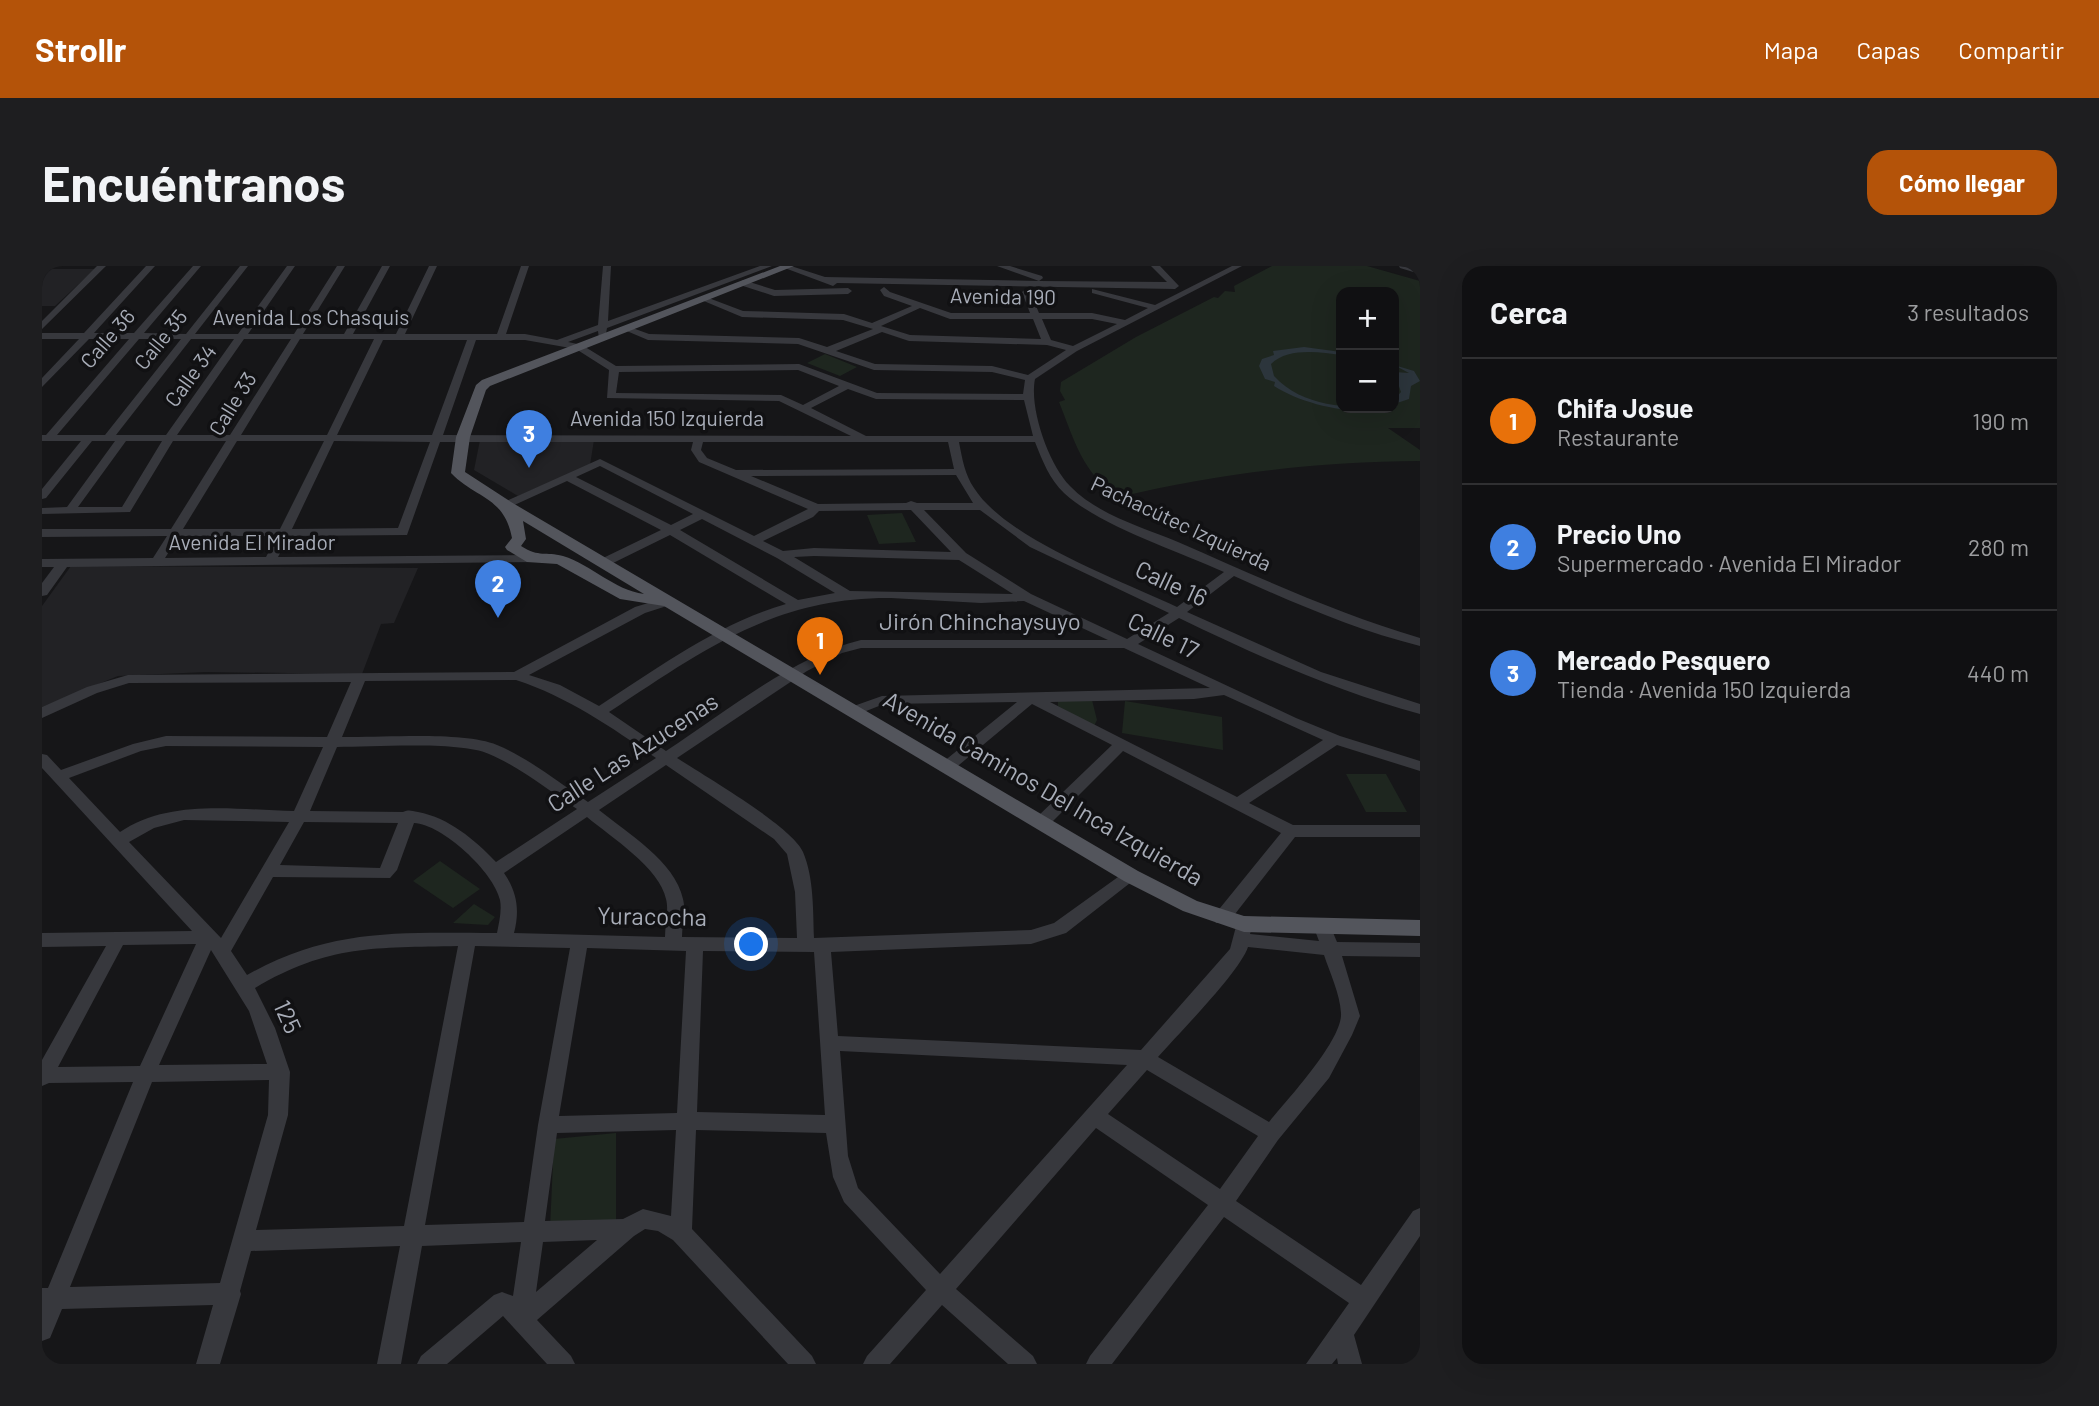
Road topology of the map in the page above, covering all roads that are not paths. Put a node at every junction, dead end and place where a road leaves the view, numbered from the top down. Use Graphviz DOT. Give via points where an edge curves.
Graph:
graph roads {
  1 [pos="102,266"];
  2 [pos="151,266"];
  3 [pos="197,266"];
  4 [pos="244,266"];
  5 [pos="291,266"];
  6 [pos="341,266"];
  7 [pos="386,266"];
  8 [pos="433,266"];
  9 [pos="525,266"];
  10 [pos="607,266"];
  11 [pos="1155,266"];
  12 [pos="1221,266"];
  13 [pos="1403,266"];
  14 [pos="779,267"];
  15 [pos="1008,267"];
  16 [pos="1236,267"];
  17 [pos="1420,271"];
  18 [pos="825,280"];
  19 [pos="743,283"];
  20 [pos="1058,283"];
  21 [pos="1171,285"];
  22 [pos="850,290"];
  23 [pos="884,290"];
  24 [pos="1192,290"];
  25 [pos="1026,292"];
  26 [pos="1104,293"];
  27 [pos="703,299"];
  28 [pos="918,306"];
  29 [pos="1157,308"];
  30 [pos="1038,316"];
  31 [pos="1127,323"];
  32 [pos="42,326"];
  33 [pos="879,327"];
  34 [pos="627,329"];
  35 [pos="602,333"];
  36 [pos="136,335"];
  37 [pos="190,335"];
  38 [pos="244,335"];
  39 [pos="299,335"];
  40 [pos="348,335"];
  41 [pos="381,335"];
  42 [pos="400,335"];
  43 [pos="472,335"];
  44 [pos="42,336"];
  45 [pos="86,336"];
  46 [pos="501,336"];
  47 [pos="768,340"];
  48 [pos="561,342"];
  49 [pos="1047,342"];
  50 [pos="579,347"];
  51 [pos="1074,349"];
  52 [pos="830,350"];
  53 [pos="988,355"];
  54 [pos="771,367"];
  55 [pos="614,369"];
  56 [pos="1030,377"];
  57 [pos="42,384"];
  58 [pos="846,386"];
  59 [pos="1026,397"];
  60 [pos="806,407"];
  61 [pos="849,430"];
  62 [pos="48,433"];
  63 [pos="173,433"];
  64 [pos="333,433"];
  65 [pos="437,433"];
  66 [pos="464,433"];
  67 [pos="237,434"];
  68 [pos="1039,434"];
  69 [pos="115,435"];
  70 [pos="601,435"];
  71 [pos="89,438"];
  72 [pos="699,438"];
  73 [pos="864,438"];
  74 [pos="953,439"];
  75 [pos="600,462"];
  76 [pos="959,472"];
  77 [pos="730,473"];
  78 [pos="567,477"];
  79 [pos="42,496"];
  80 [pos="911,504"];
  81 [pos="506,505"];
  82 [pos="983,506"];
  83 [pos="816,508"];
  84 [pos="42,511"];
  85 [pos="69,512"];
  86 [pos="703,514"];
  87 [pos="673,531"];
  88 [pos="42,533"];
  89 [pos="284,533"];
  90 [pos="556,534"];
  91 [pos="174,535"];
  92 [pos="753,541"];
  93 [pos="516,543"];
  94 [pos="781,555"];
  95 [pos="962,556"];
  96 [pos="462,559"];
  97 [pos="532,559"];
  98 [pos="270,562"];
  99 [pos="605,562"];
  100 [pos="42,563"];
  101 [pos="63,563"];
  102 [pos="156,563"];
  103 [pos="1233,571"];
  104 [pos="631,579"];
  105 [pos="42,592"];
  106 [pos="616,592"];
  107 [pos="848,595"];
  108 [pos="1026,597"];
  109 [pos="668,601"];
  110 [pos="795,604"];
  111 [pos="1178,613"];
  112 [pos="724,632"];
  113 [pos="1420,642"];
  114 [pos="1129,644"];
  115 [pos="796,675"];
  116 [pos="517,676"];
  117 [pos="360,678"];
  118 [pos="1224,691"];
  119 [pos="1031,698"];
  120 [pos="1420,709"];
  121 [pos="856,710"];
  122 [pos="599,712"];
  123 [pos="42,713"];
  124 [pos="1335,739"];
  125 [pos="334,743"];
  126 [pos="1121,745"];
  127 [pos="666,758"];
  128 [pos="42,759"];
  129 [pos="948,766"];
  130 [pos="1420,766"];
  131 [pos="60,776"];
  132 [pos="1237,804"];
  133 [pos="589,810"];
  134 [pos="409,815"];
  135 [pos="300,816"];
  136 [pos="1042,822"];
  137 [pos="1291,831"];
  138 [pos="1420,831"];
  139 [pos="119,842"];
  140 [pos="496,870"];
  141 [pos="268,871"];
  142 [pos="1131,876"];
  143 [pos="1222,918"];
  144 [pos="1323,928"];
  145 [pos="1420,928"];
  146 [pos="1242,932"];
  147 [pos="504,938"];
  148 [pos="118,939"];
  149 [pos="468,939"];
  150 [pos="42,940"];
  151 [pos="580,940"];
  152 [pos="695,943"];
  153 [pos="814,943"];
  154 [pos="215,944"];
  155 [pos="673,944"];
  156 [pos="1330,948"];
  157 [pos="1420,950"];
  158 [pos="246,985"];
  159 [pos="830,1043"];
  160 [pos="1144,1058"];
  161 [pos="280,1072"];
  162 [pos="146,1073"];
  163 [pos="43,1076"];
  164 [pos="1094,1115"];
  165 [pos="688,1121"];
  166 [pos="836,1124"];
  167 [pos="548,1125"];
  168 [pos="1271,1134"];
  169 [pos="1223,1202"];
  170 [pos="1420,1218"];
  171 [pos="626,1229"];
  172 [pos="533,1232"];
  173 [pos="681,1233"];
  174 [pos="413,1236"];
  175 [pos="245,1241"];
  176 [pos="941,1290"];
  177 [pos="230,1294"];
  178 [pos="49,1298"];
  179 [pos="1362,1299"];
  180 [pos="521,1319"];
  181 [pos="42,1330"];
  182 [pos="1342,1334"];
  183 [pos="208,1364"];
  184 [pos="389,1364"];
  185 [pos="429,1364"];
  186 [pos="563,1364"];
  187 [pos="804,1364"];
  188 [pos="876,1364"];
  189 [pos="1025,1364"];
  190 [pos="1098,1364"];
  191 [pos="1318,1364"];
  192 [pos="1350,1364"];
  1 -- 32 [label="street"];
  2 -- 45 [label="street"];
  3 -- 36 [label="street, Calle 36"];
  4 -- 37 [label="street, Calle 35"];
  5 -- 38 [label="street, Calle 34"];
  6 -- 39 [label="street, Calle 33"];
  7 -- 40 [label="street"];
  8 -- 42 [label="street"];
  9 -- 46 [label="street"];
  10 -- 35 [label="street"];
  11 -- 21 [label="street"];
  12 -- 16 [label="street"];
  13 -- 17 [label="street"];
  14 -- 18 [label="street"];
  14 -- 19 [label="main road, Avenida Caminos Del Inca Izquierda"];
  14 -- 35 [label="street, Avenida Caminos Del Inca Izquierda"];
  15 -- 20 [label="street"];
  16 -- 24 [label="street"];
  18 -- 20 [label="street"];
  18 -- 22 [label="street"];
  19 -- 22 [label="street" via="774,293"];
  19 -- 27 [label="main road, Avenida Caminos Del Inca Izquierda"];
  20 -- 21 [label="street"];
  20 -- 26 [label="street"];
  21 -- 24 [label="street"];
  22 -- 23 [label="street"];
  23 -- 25 [label="street"];
  23 -- 28 [label="street, Avenida 190"];
  24 -- 29 [label="street"];
  25 -- 26 [label="street"];
  25 -- 30 [label="street"];
  26 -- 29 [label="street"];
  27 -- 33 [label="street" via="742,314 844,317"];
  27 -- 34 [label="main road, Avenida Caminos Del Inca Izquierda"];
  28 -- 30 [label="street, Avenida 190" via="955,316"];
  28 -- 33 [label="street"];
  29 -- 31 [label="street"];
  30 -- 31 [label="street, Avenida 190" via="1092,316"];
  30 -- 49 [label="street"];
  31 -- 51 [label="street"];
  33 -- 52 [label="street"];
  33 -- 53 [label="street"];
  34 -- 35 [label="main road, Avenida Caminos Del Inca Izquierda"];
  34 -- 47 [label="street" via="648,337"];
  35 -- 48 [label="street, Avenida Caminos Del Inca Izquierda"];
  35 -- 50 [label="main road, Avenida Caminos Del Inca Izquierda"];
  36 -- 37 [label="street, Avenida Los Chasquis"];
  36 -- 45 [label="street, Avenida Los Chasquis"];
  36 -- 62 [label="street, Calle 36"];
  37 -- 38 [label="street, Avenida Los Chasquis"];
  37 -- 69 [label="street, Calle 35"];
  38 -- 39 [label="street, Avenida Los Chasquis"];
  38 -- 63 [label="street, Calle 34"];
  39 -- 40 [label="street, Avenida Los Chasquis"];
  39 -- 67 [label="street, Calle 33"];
  40 -- 41 [label="street, Avenida Los Chasquis"];
  41 -- 42 [label="street, Avenida Los Chasquis"];
  41 -- 64 [label="street"];
  42 -- 43 [label="street, Avenida Los Chasquis"];
  43 -- 46 [label="street, Avenida Los Chasquis"];
  43 -- 65 [label="street"];
  44 -- 45 [label="street, Avenida Los Chasquis"];
  45 -- 57 [label="street"];
  46 -- 48 [label="street, Avenida Los Chasquis"];
  47 -- 52 [label="street" via="808,342"];
  47 -- 54 [label="street"];
  48 -- 50 [label="street, Avenida Los Chasquis"];
  49 -- 51 [label="street"];
  49 -- 53 [label="street"];
  50 -- 55 [label="street, Avenida Los Chasquis"];
  50 -- 66 [label="main road, Avenida Caminos Del Inca Izquierda" via="482,386"];
  51 -- 56 [label="street"];
  52 -- 53 [label="street" via="882,368"];
  53 -- 56 [label="street"];
  54 -- 55 [label="street"];
  54 -- 58 [label="street" via="799,367"];
  55 -- 60 [label="street" via="611,396 756,396"];
  56 -- 59 [label="street, Pachacútec Izquierda"];
  58 -- 59 [label="street" via="876,396"];
  58 -- 60 [label="street"];
  59 -- 68 [label="street, Pachacútec Izquierda"];
  60 -- 61 [label="street"];
  61 -- 68 [label="street, Avenida 150 Izquierda"];
  61 -- 70 [label="street, Avenida 150 Izquierda"];
  61 -- 73 [label="street"];
  62 -- 69 [label="street, Avenida 150 Izquierda"];
  62 -- 71 [label="street, Avenida 150 Izquierda"];
  63 -- 67 [label="street, Avenida 150 Izquierda"];
  63 -- 69 [label="street, Avenida 150 Izquierda"];
  63 -- 85 [label="street, Calle 34" via="126,510"];
  64 -- 65 [label="street, Avenida 150 Izquierda"];
  64 -- 67 [label="street, Avenida 150 Izquierda"];
  64 -- 89 [label="street"];
  65 -- 66 [label="street, Avenida 150 Izquierda"];
  65 -- 89 [label="street" via="403,532"];
  66 -- 70 [label="street, Avenida 150 Izquierda"];
  66 -- 81 [label="main road, Avenida Caminos Del Inca Izquierda" via="458,473"];
  67 -- 91 [label="street, Calle 33"];
  68 -- 74 [label="street, Avenida 150 Izquierda"];
  68 -- 103 [label="street, Pachacútec Izquierda" via="1055,476 1074,496"];
  69 -- 71 [label="street, Avenida 150 Izquierda"];
  69 -- 85 [label="street, Calle 35"];
  70 -- 72 [label="street, Avenida 150 Izquierda"];
  70 -- 75 [label="street"];
  71 -- 79 [label="street"];
  72 -- 73 [label="street, Avenida 150 Izquierda"];
  72 -- 77 [label="street" via="697,455"];
  73 -- 74 [label="street, Avenida 150 Izquierda"];
  74 -- 76 [label="street, Calle 16"];
  75 -- 78 [label="street"];
  75 -- 86 [label="street"];
  76 -- 77 [label="street"];
  76 -- 82 [label="street, Calle 16"];
  77 -- 83 [label="street"];
  78 -- 81 [label="street"];
  78 -- 87 [label="street"];
  80 -- 82 [label="street"];
  80 -- 83 [label="street"];
  80 -- 95 [label="street, Calle 17"];
  81 -- 90 [label="main road, Avenida Caminos Del Inca Izquierda"];
  81 -- 93 [label="main road" via="516,522"];
  82 -- 111 [label="street, Calle 16" via="1050,552"];
  83 -- 92 [label="street"];
  84 -- 85 [label="street"];
  86 -- 87 [label="street"];
  86 -- 92 [label="street"];
  87 -- 99 [label="street"];
  87 -- 110 [label="street"];
  88 -- 91 [label="street"];
  89 -- 91 [label="street"];
  89 -- 98 [label="street"];
  90 -- 93 [label="main road"];
  90 -- 99 [label="main road, Avenida Caminos Del Inca Izquierda"];
  91 -- 102 [label="street, Calle 33"];
  92 -- 94 [label="street"];
  93 -- 96 [label="street, Avenida El Mirador"];
  93 -- 97 [label="main road, Avenida Caminos Del Inca Izquierda"];
  94 -- 95 [label="street"];
  94 -- 107 [label="street"];
  95 -- 108 [label="street, Calle 17"];
  96 -- 97 [label="street, Avenida El Mirador"];
  96 -- 98 [label="street, Avenida El Mirador"];
  97 -- 106 [label="main road, Avenida Caminos Del Inca Izquierda" via="560,560"];
  98 -- 102 [label="street, Avenida El Mirador"];
  99 -- 104 [label="main road, Avenida Caminos Del Inca Izquierda"];
  100 -- 101 [label="street, Avenida El Mirador"];
  101 -- 102 [label="street, Avenida El Mirador"];
  101 -- 105 [label="street"];
  103 -- 111 [label="street"];
  103 -- 113 [label="street, Pachacútec Izquierda"];
  104 -- 106 [label="main road" via="629,587"];
  104 -- 109 [label="main road, Avenida Caminos Del Inca Izquierda"];
  106 -- 109 [label="main road, Avenida Caminos Del Inca Izquierda"];
  107 -- 108 [label="street"];
  107 -- 110 [label="street"];
  108 -- 114 [label="street, Calle 17"];
  109 -- 112 [label="main road, Avenida Caminos Del Inca Izquierda"];
  109 -- 116 [label="street" via="640,610"];
  110 -- 112 [label="street"];
  111 -- 114 [label="street"];
  111 -- 120 [label="street, Calle 16" via="1343,686"];
  112 -- 115 [label="main road, Avenida Caminos Del Inca Izquierda"];
  112 -- 122 [label="street"];
  114 -- 115 [label="street, Jirón Chinchaysuyo" via="861,644 837,650"];
  114 -- 118 [label="street, Calle 17"];
  115 -- 121 [label="main road, Avenida Caminos Del Inca Izquierda"];
  115 -- 127 [label="street, Calle Las Azucenas"];
  116 -- 117 [label="street"];
  116 -- 122 [label="street" via="555,688"];
  117 -- 123 [label="street" via="128,679"];
  117 -- 125 [label="street"];
  118 -- 119 [label="street"];
  118 -- 124 [label="street, Calle 17"];
  119 -- 121 [label="street" via="882,700"];
  119 -- 126 [label="street"];
  119 -- 129 [label="street"];
  121 -- 129 [label="main road, Avenida Caminos Del Inca Izquierda"];
  122 -- 127 [label="street"];
  124 -- 130 [label="street, Calle 17"];
  124 -- 132 [label="street"];
  125 -- 131 [label="street" via="166,741 129,749"];
  125 -- 133 [label="street" via="462,743 490,748"];
  125 -- 135 [label="street"];
  126 -- 132 [label="street"];
  126 -- 136 [label="street"];
  127 -- 133 [label="street, Calle Las Azucenas"];
  127 -- 153 [label="street" via="780,835 795,852"];
  128 -- 131 [label="street, 125"];
  129 -- 136 [label="main road, Avenida Caminos Del Inca Izquierda"];
  131 -- 139 [label="street, 125"];
  132 -- 137 [label="street"];
  133 -- 140 [label="street, Calle Las Azucenas"];
  133 -- 155 [label="street" via="667,880 676,911"];
  134 -- 135 [label="street"];
  134 -- 140 [label="street" via="437,822"];
  134 -- 141 [label="street" via="384,874"];
  135 -- 139 [label="street" via="184,815 146,825"];
  135 -- 141 [label="street"];
  136 -- 142 [label="main road, Avenida Caminos Del Inca Izquierda"];
  137 -- 138 [label="street"];
  137 -- 143 [label="street"];
  139 -- 154 [label="street, 125"];
  140 -- 147 [label="street" via="510,907 511,921"];
  141 -- 154 [label="street"];
  142 -- 143 [label="main road, Avenida Caminos Del Inca Izquierda"];
  142 -- 153 [label="street, Yuracocha" via="1060,928 1031,937"];
  143 -- 146 [label="main road, Avenida Caminos Del Inca Izquierda"];
  144 -- 145 [label="main road, Avenida Caminos Del Inca Izquierda"];
  144 -- 146 [label="main road, Avenida Caminos Del Inca Izquierda"];
  144 -- 156 [label="street"];
  146 -- 156 [label="street"];
  146 -- 160 [label="street" via="1238,951"];
  147 -- 149 [label="street, Yuracocha"];
  147 -- 151 [label="street, Yuracocha"];
  148 -- 150 [label="street"];
  148 -- 154 [label="street"];
  148 -- 163 [label="street"];
  149 -- 158 [label="street, Yuracocha" via="346,944 289,961"];
  149 -- 174 [label="street"];
  151 -- 155 [label="street, Yuracocha"];
  151 -- 167 [label="street"];
  152 -- 153 [label="street, Yuracocha"];
  152 -- 155 [label="street, Yuracocha"];
  152 -- 165 [label="street"];
  153 -- 159 [label="street"];
  154 -- 158 [label="street, 125"];
  154 -- 162 [label="street"];
  156 -- 157 [label="street"];
  156 -- 168 [label="street" via="1348,996 1350,1016 1322,1072"];
  158 -- 161 [label="street, 125"];
  159 -- 160 [label="street"];
  159 -- 166 [label="street"];
  160 -- 164 [label="street"];
  160 -- 168 [label="street"];
  161 -- 162 [label="street"];
  161 -- 175 [label="street, 125" via="278,1115"];
  162 -- 163 [label="street"];
  162 -- 178 [label="street"];
  164 -- 169 [label="street"];
  164 -- 176 [label="street"];
  165 -- 166 [label="street"];
  165 -- 167 [label="street"];
  165 -- 173 [label="street"];
  166 -- 176 [label="street" via="843,1177 851,1195"];
  167 -- 172 [label="street"];
  168 -- 169 [label="street"];
  169 -- 179 [label="street"];
  169 -- 190 [label="street"];
  170 -- 179 [label="street"];
  171 -- 172 [label="street"];
  171 -- 173 [label="street" via="643,1219"];
  171 -- 180 [label="street"];
  172 -- 174 [label="street"];
  172 -- 180 [label="street"];
  173 -- 187 [label="street"];
  174 -- 175 [label="street"];
  174 -- 184 [label="street"];
  175 -- 177 [label="street, 125"];
  176 -- 188 [label="street"];
  176 -- 189 [label="street"];
  177 -- 178 [label="street"];
  177 -- 183 [label="street, 125"];
  178 -- 181 [label="street"];
  179 -- 182 [label="street"];
  180 -- 185 [label="street" via="502,1303"];
  180 -- 186 [label="street"];
  182 -- 191 [label="street"];
  182 -- 192 [label="street"];
}
